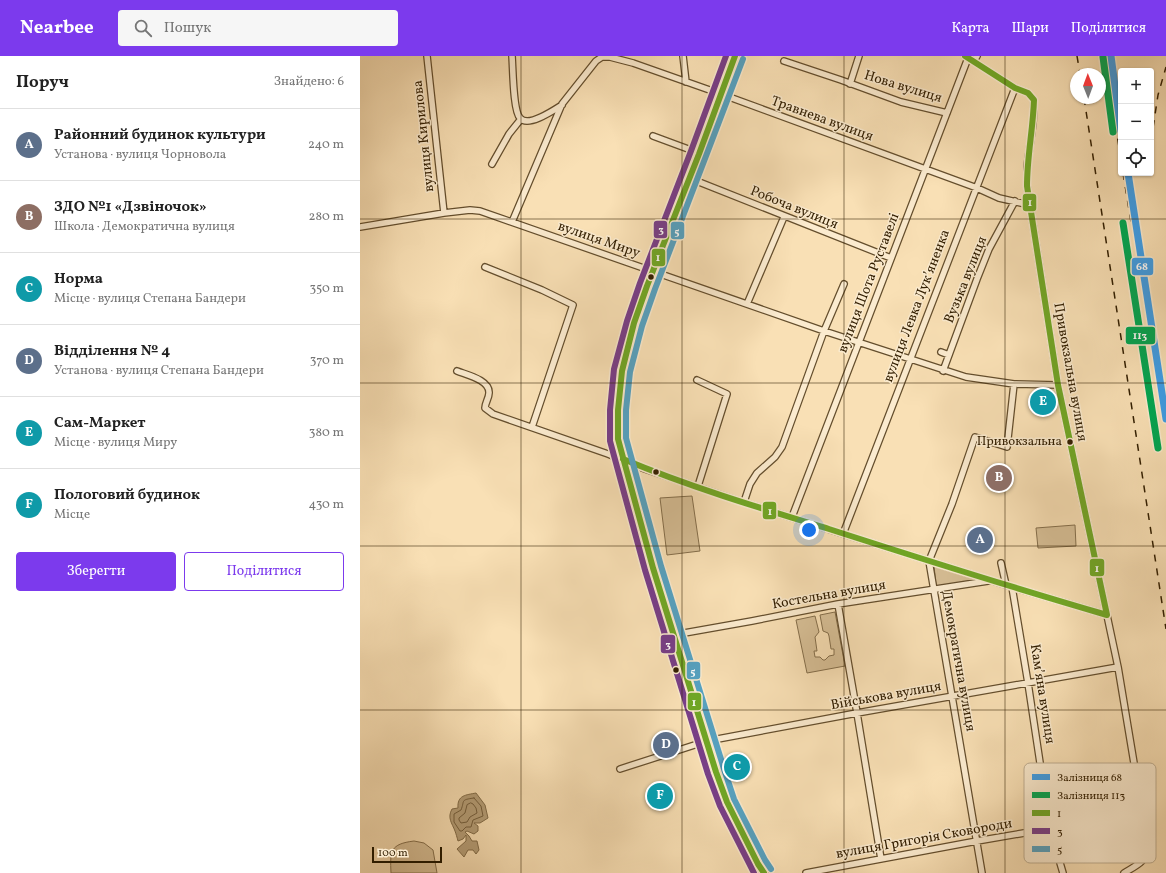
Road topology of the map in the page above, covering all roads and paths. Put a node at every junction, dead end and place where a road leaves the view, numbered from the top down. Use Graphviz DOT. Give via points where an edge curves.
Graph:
graph roads {
  1 [pos="427,56"];
  2 [pos="512,56"];
  3 [pos="607,56"];
  4 [pos="683,56"];
  5 [pos="735,56"];
  6 [pos="860,56"];
  7 [pos="967,57"];
  8 [pos="596,58"];
  9 [pos="976,59"];
  10 [pos="784,61"];
  11 [pos="686,82"];
  12 [pos="850,84"];
  13 [pos="1016,88"];
  14 [pos="721,94"];
  15 [pos="562,104"];
  16 [pos="550,113"];
  17 [pos="947,113"];
  18 [pos="521,119"];
  19 [pos="556,120"];
  20 [pos="654,136"];
  21 [pos="699,153"];
  22 [pos="492,164"];
  23 [pos="925,170"];
  24 [pos="690,178"];
  25 [pos="977,188"];
  26 [pos="1015,201"];
  27 [pos="1030,205"];
  28 [pos="444,213"];
  29 [pos="784,216"];
  30 [pos="512,222"];
  31 [pos="360,227"];
  32 [pos="891,258"];
  33 [pos="485,267"];
  34 [pos="653,272"];
  35 [pos="844,284"];
  36 [pos="747,304"];
  37 [pos="824,331"];
  38 [pos="859,342"];
  39 [pos="941,352"];
  40 [pos="949,355"];
  41 [pos="910,360"];
  42 [pos="943,370"];
  43 [pos="457,371"];
  44 [pos="697,380"];
  45 [pos="1014,384"];
  46 [pos="1058,385"];
  47 [pos="532,427"];
  48 [pos="623,459"];
  49 [pos="698,486"];
  50 [pos="744,502"];
  51 [pos="792,517"];
  52 [pos="843,534"];
  53 [pos="929,561"];
  54 [pos="1001,563"];
  55 [pos="990,580"];
  56 [pos="1006,585"];
  57 [pos="1012,587"];
  58 [pos="933,590"];
  59 [pos="838,604"];
  60 [pos="1107,615"];
  61 [pos="673,635"];
  62 [pos="1118,667"];
  63 [pos="1028,683"];
  64 [pos="952,697"];
  65 [pos="857,713"];
  66 [pos="707,741"];
  67 [pos="1040,763"];
  68 [pos="1134,763"];
  69 [pos="620,769"];
  70 [pos="1024,833"];
  71 [pos="977,841"];
  72 [pos="881,859"];
  73 [pos="1061,863"];
  74 [pos="1140,863"];
  75 [pos="764,873"];
  76 [pos="806,873"];
  77 [pos="982,873"];
  78 [pos="1064,873"];
  79 [pos="1124,873"];
  1 -- 28 [label="street, вулиця Кирилова"];
  2 -- 18 [label="street" via="515,106"];
  3 -- 8 [label="street"];
  3 -- 11 [label="street, Травнева вулиця"];
  4 -- 11 [label="street"];
  5 -- 14 [label="main road"];
  6 -- 12 [label="street"];
  7 -- 9 [label="street"];
  7 -- 17 [label="street, вулиця Шота Руставелі"];
  8 -- 15 [label="street"];
  9 -- 13 [label="street"];
  10 -- 12 [label="street, Нова вулиця"];
  11 -- 14 [label="street, Травнева вулиця"];
  12 -- 17 [label="street, Нова вулиця" via="901,102"];
  13 -- 25 [label="street, вулиця Левка Лукʼяненка"];
  13 -- 27 [label="street, Привокзальна вулиця" via="1028,93 1034,100 1027,167"];
  14 -- 21 [label="main road"];
  14 -- 23 [label="street, Травнева вулиця"];
  15 -- 16 [label="street"];
  15 -- 19 [label="street"];
  16 -- 18 [label="street" via="529,121"];
  16 -- 19 [label="street"];
  17 -- 23 [label="street, вулиця Шота Руставелі"];
  18 -- 22 [label="street"];
  19 -- 30 [label="street"];
  20 -- 21 [label="street"];
  21 -- 24 [label="main road"];
  23 -- 25 [label="street, Травнева вулиця"];
  23 -- 32 [label="street, вулиця Шота Руставелі"];
  24 -- 29 [label="street, Робоча вулиця"];
  24 -- 34 [label="main road"];
  25 -- 26 [label="street, Травнева вулиця" via="999,198"];
  25 -- 41 [label="street, вулиця Левка Лукʼяненка"];
  26 -- 27 [label="street, Травнева вулиця"];
  26 -- 40 [label="street, Вузька вулиця" via="989,249"];
  27 -- 46 [label="street, Привокзальна вулиця"];
  28 -- 30 [label="street, вулиця Миру" via="480,211"];
  28 -- 31 [label="street, вулиця Миру"];
  29 -- 32 [label="street, Робоча вулиця"];
  29 -- 36 [label="street"];
  30 -- 34 [label="street, вулиця Миру"];
  32 -- 38 [label="street, вулиця Шота Руставелі"];
  33 -- 47 [label="street" via="573,305"];
  34 -- 36 [label="street, вулиця Миру"];
  34 -- 48 [label="main road" via="630,336 624,363 617,418 618,439"];
  35 -- 37 [label="street"];
  36 -- 37 [label="street, вулиця Миру"];
  37 -- 38 [label="street, вулиця Миру"];
  37 -- 50 [label="street" via="782,447 754,478"];
  38 -- 41 [label="street, вулиця Миру"];
  38 -- 51 [label="street, вулиця Шота Руставелі"];
  39 -- 40 [label="street"];
  40 -- 42 [label="street, Вузька вулиця"];
  41 -- 42 [label="street, вулиця Миру"];
  41 -- 52 [label="street, вулиця Левка Лукʼяненка"];
  42 -- 45 [label="street, вулиця Миру" via="966,377"];
  43 -- 47 [label="street" via="484,382 488,387 485,408 488,411"];
  44 -- 49 [label="street" via="727,394"];
  45 -- 46 [label="street, вулиця Миру"];
  45 -- 53 [label="street, Демократична вулиця" via="1007,447 971,435 952,504"];
  46 -- 60 [label="street, Привокзальна вулиця"];
  47 -- 48 [label="street"];
  48 -- 49 [label="street"];
  48 -- 61 [label="main road"];
  49 -- 50 [label="street"];
  50 -- 51 [label="street"];
  51 -- 52 [label="street"];
  52 -- 53 [label="street"];
  53 -- 55 [label="street"];
  53 -- 58 [label="street, Демократична вулиця"];
  54 -- 56 [label="street"];
  55 -- 56 [label="street"];
  55 -- 58 [label="street, Костельна вулиця"];
  56 -- 57 [label="street"];
  57 -- 60 [label="street"];
  57 -- 63 [label="street, Камʼяна вулиця"];
  58 -- 59 [label="street, Костельна вулиця"];
  58 -- 64 [label="street, Демократична вулиця"];
  59 -- 61 [label="street, Костельна вулиця"];
  59 -- 65 [label="street"];
  60 -- 62 [label="street, Привокзальна вулиця"];
  61 -- 66 [label="main road"];
  62 -- 63 [label="street, Військова вулиця"];
  62 -- 68 [label="street, Привокзальна вулиця"];
  63 -- 64 [label="street, Військова вулиця"];
  63 -- 67 [label="street, Камʼяна вулиця"];
  64 -- 65 [label="street, Військова вулиця"];
  64 -- 71 [label="street, Демократична вулиця"];
  65 -- 66 [label="street, Військова вулиця"];
  65 -- 72 [label="street"];
  66 -- 69 [label="street, Військова вулиця"];
  66 -- 75 [label="main road" via="727,802"];
  70 -- 71 [label="street, вулиця Григорія Сковороди"];
  71 -- 72 [label="street, вулиця Григорія Сковороди"];
  71 -- 77 [label="street, Демократична вулиця"];
  72 -- 76 [label="street, вулиця Григорія Сковороди"];
  73 -- 78 [label="street, Камʼяна вулиця"];
  74 -- 79 [label="street, Привокзальна вулиця"];
}
